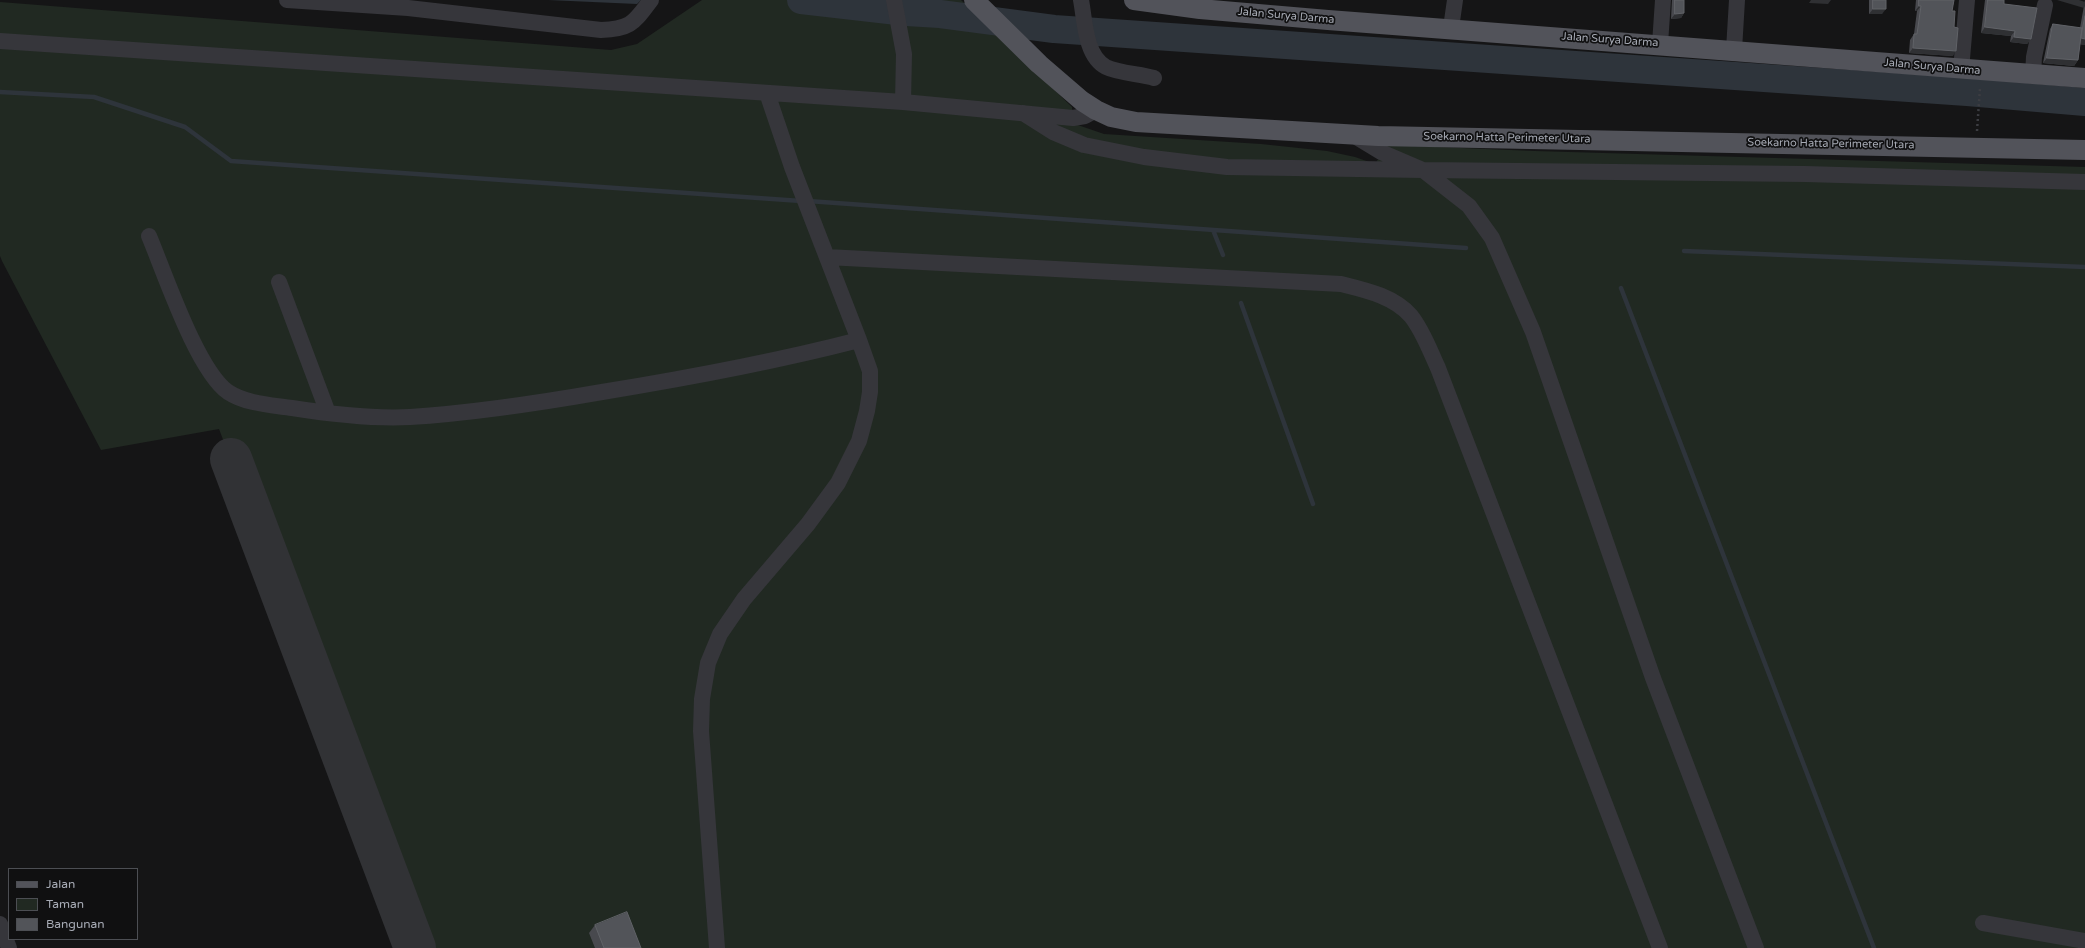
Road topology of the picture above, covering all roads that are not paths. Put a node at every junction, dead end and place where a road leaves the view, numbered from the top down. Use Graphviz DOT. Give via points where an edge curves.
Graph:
graph roads {
  1 [pos="287,0"];
  2 [pos="651,0"];
  3 [pos="894,0"];
  4 [pos="974,0"];
  5 [pos="1134,0"];
  6 [pos="1455,0"];
  7 [pos="1663,0"];
  8 [pos="1737,0"];
  9 [pos="1967,0"];
  10 [pos="1200,4"];
  11 [pos="2045,5"];
  12 [pos="1083,8"];
  13 [pos="1451,28"];
  14 [pos="0,41"];
  15 [pos="1660,44"];
  16 [pos="1734,50"];
  17 [pos="1961,70"];
  18 [pos="2034,75"];
  19 [pos="1154,78"];
  20 [pos="2085,78"];
  21 [pos="767,92"];
  22 [pos="903,102"];
  23 [pos="1096,110"];
  24 [pos="1023,113"];
  25 [pos="1353,135"];
  26 [pos="2085,150"];
  27 [pos="1423,170"];
  28 [pos="2085,182"];
  29 [pos="149,236"];
  30 [pos="827,257"];
  31 [pos="278,282"];
  32 [pos="859,340"];
  33 [pos="328,413"];
  34 [pos="1983,923"];
  35 [pos="0,924"];
  36 [pos="2085,941"];
  37 [pos="9,948"];
  38 [pos="717,948"];
  39 [pos="1660,948"];
  40 [pos="1756,948"];
  1 -- 2 [label="street" via="408,8 601,30 617,30 632,24"];
  3 -- 22 [label="street" via="904,54"];
  4 -- 23 [label="main road, Soekarno Hatta Perimeter Utara" via="1040,64"];
  5 -- 10 [label="main road, Jalan Surya Darma"];
  6 -- 13 [label="street"];
  7 -- 15 [label="street"];
  8 -- 16 [label="street"];
  9 -- 17 [label="street"];
  10 -- 13 [label="main road, Jalan Surya Darma"];
  11 -- 18 [label="street" via="2034,57"];
  12 -- 19 [label="street" via="1088,42 1096,60 1107,67"];
  13 -- 15 [label="main road, Jalan Surya Darma"];
  14 -- 21 [label="street"];
  15 -- 16 [label="main road, Jalan Surya Darma"];
  16 -- 17 [label="main road, Jalan Surya Darma"];
  17 -- 18 [label="main road, Jalan Surya Darma"];
  18 -- 20 [label="main road, Jalan Surya Darma"];
  21 -- 22 [label="street"];
  21 -- 30 [label="street"];
  22 -- 24 [label="street"];
  23 -- 24 [label="street" via="1085,116 1073,118"];
  23 -- 25 [label="main road, Soekarno Hatta Perimeter Utara" via="1112,117 1136,122"];
  24 -- 27 [label="street" via="1053,132 1084,145 1144,157 1227,167"];
  25 -- 26 [label="main road, Soekarno Hatta Perimeter Utara"];
  25 -- 27 [label="street" via="1381,152"];
  27 -- 28 [label="street" via="1805,174"];
  27 -- 40 [label="street" via="1470,206 1492,238 1511,278 1533,332 1653,678"];
  29 -- 33 [label="street" via="194,343 212,376 229,393 253,402"];
  30 -- 32 [label="street"];
  30 -- 39 [label="street" via="1341,284 1371,292 1394,302 1410,315 1422,333 1438,368"];
  31 -- 33 [label="street"];
  32 -- 33 [label="street" via="687,379 578,396 410,417"];
  32 -- 38 [label="street" via="870,371 870,392 868,411 859,441 838,483 808,524 744,599 720,634 708,663 702,699 701,731"];
  34 -- 36 [label="street"];
  35 -- 37 [label="street"];
}
